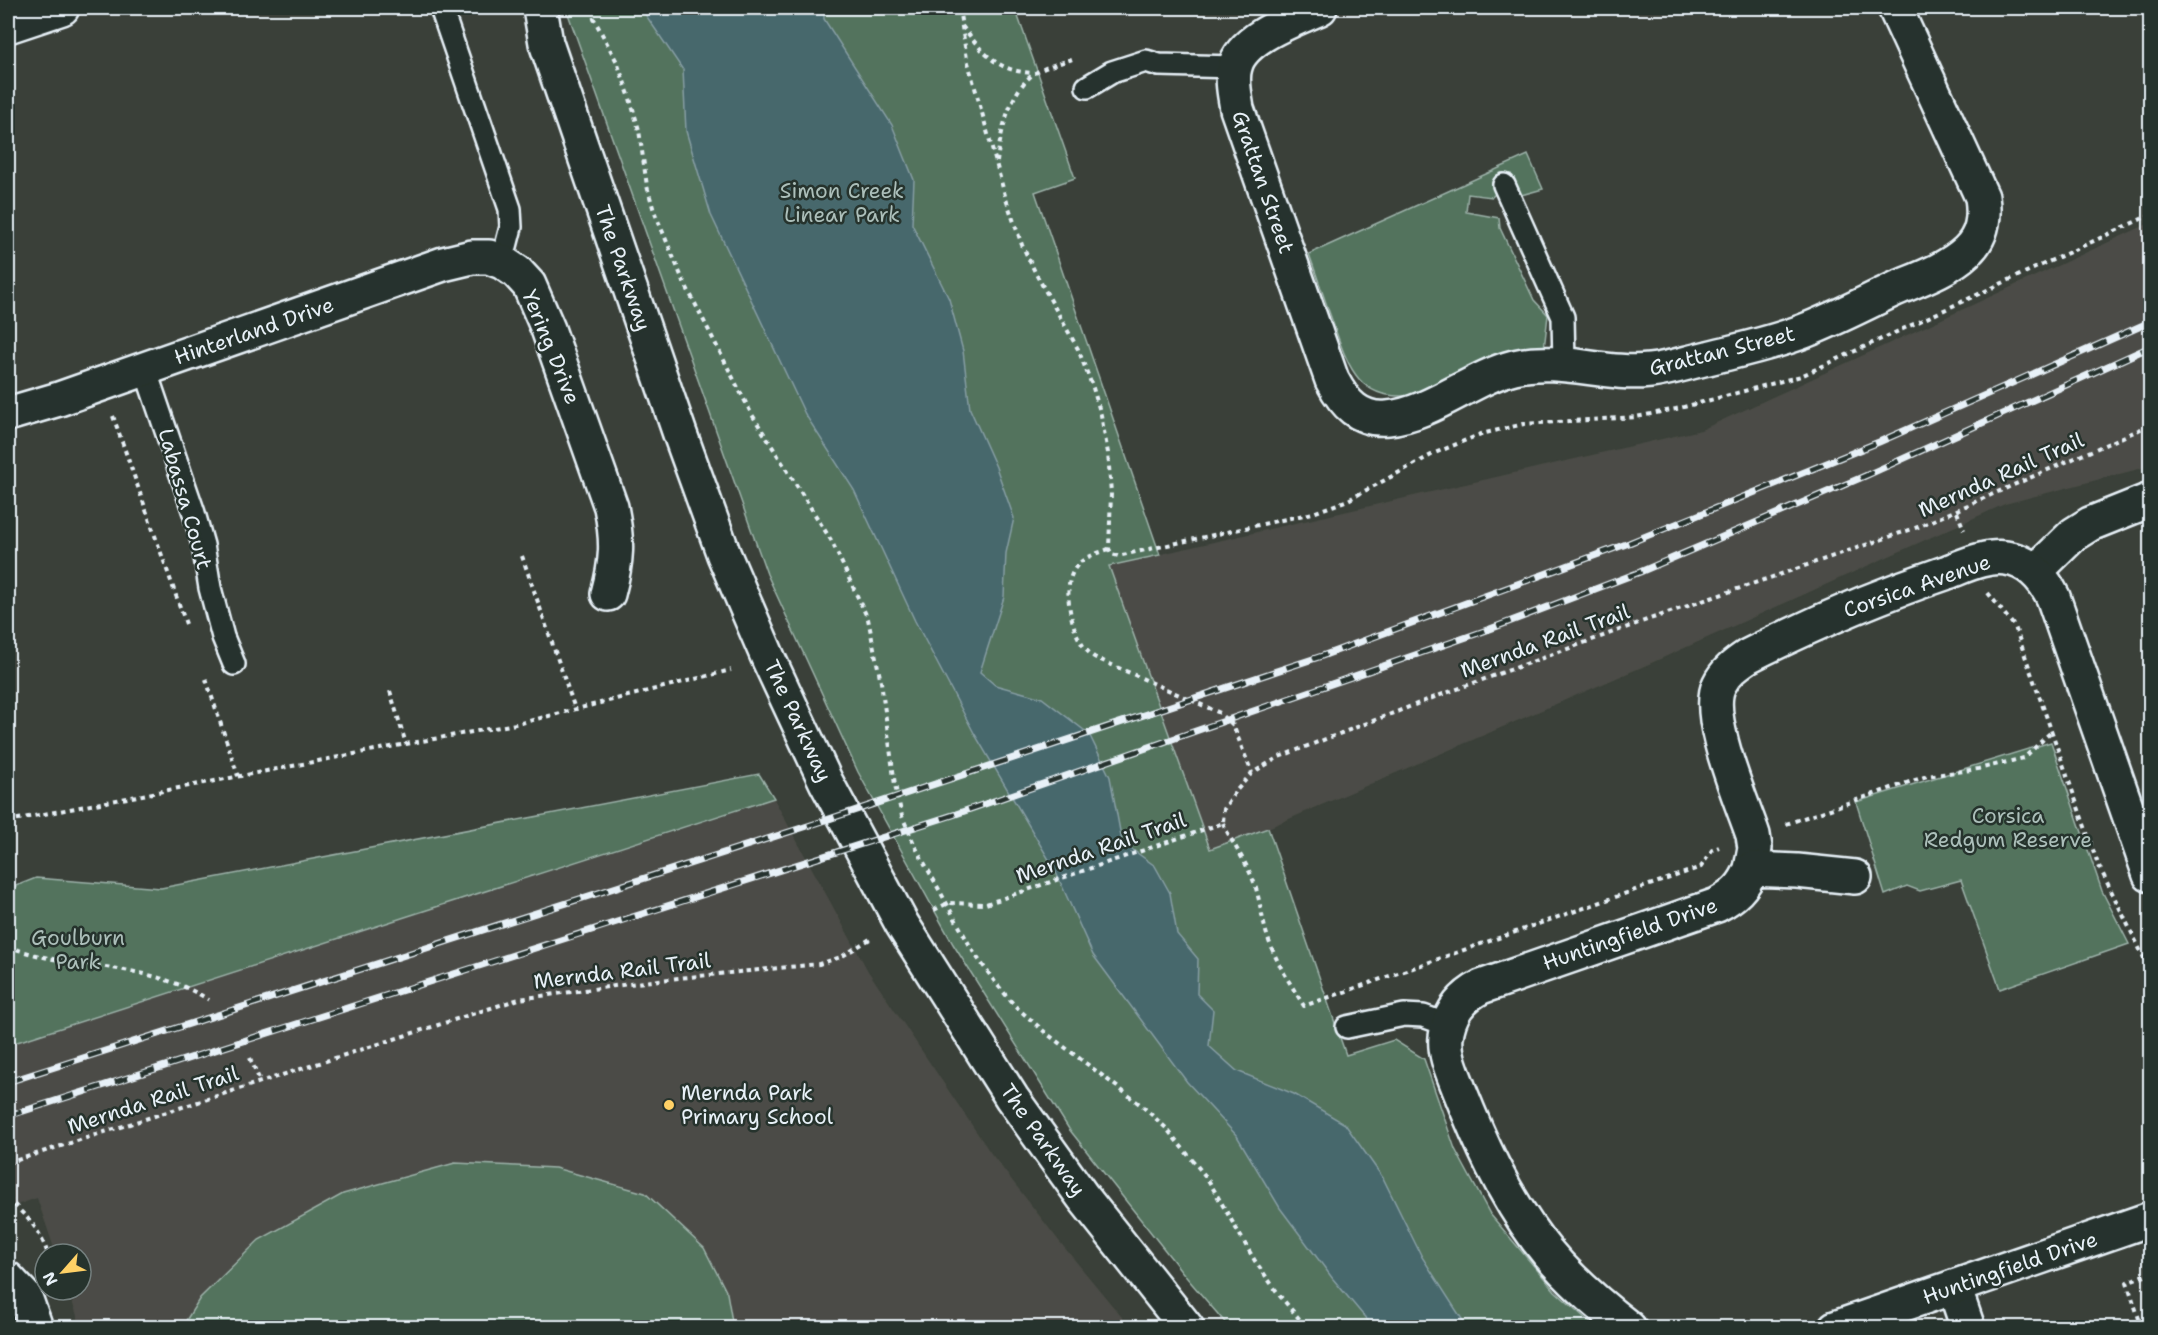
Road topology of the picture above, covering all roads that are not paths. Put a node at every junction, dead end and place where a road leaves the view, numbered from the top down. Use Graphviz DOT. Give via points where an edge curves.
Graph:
graph roads {
  1 [pos="62,8"];
  2 [pos="441,8"];
  3 [pos="527,8"];
  4 [pos="540,8"];
  5 [pos="1320,8"];
  6 [pos="1895,8"];
  7 [pos="8,26"];
  8 [pos="546,43"];
  9 [pos="1234,67"];
  10 [pos="1086,87"];
  11 [pos="1504,185"];
  12 [pos="502,262"];
  13 [pos="1564,364"];
  14 [pos="144,369"];
  15 [pos="8,414"];
  16 [pos="2151,500"];
  17 [pos="2036,571"];
  18 [pos="608,594"];
  19 [pos="234,664"];
  20 [pos="1751,869"];
  21 [pos="2151,875"];
  22 [pos="1855,877"];
  23 [pos="1448,1025"];
  24 [pos="1347,1027"];
  25 [pos="2148,1226"];
  26 [pos="8,1279"];
  27 [pos="1953,1287"];
  28 [pos="36,1328"];
  29 [pos="1187,1328"];
  30 [pos="1629,1328"];
  31 [pos="1835,1328"];
  32 [pos="1968,1328"];
  1 -- 7 [label="street"];
  2 -- 12 [label="lane" via="510,209 511,227"];
  3 -- 8 [label="street, The Parkway"];
  4 -- 8 [label="street, The Parkway"];
  5 -- 9 [label="street" via="1252,42"];
  6 -- 13 [label="street, Grattan Street" via="1982,197 1982,225 1967,251 1912,282 1768,343 1652,371 1625,372"];
  8 -- 29 [label="street, The Parkway" via="724,555 826,782 902,924 1012,1098 1083,1197"];
  9 -- 10 [label="lane" via="1159,65 1146,61 1112,72"];
  9 -- 13 [label="street, Grattan Street" via="1238,115 1332,380 1342,399 1354,410 1388,418 1414,411 1514,367"];
  11 -- 13 [label="lane" via="1563,317"];
  12 -- 14 [label="street, Hinterland Drive" via="472,257 443,264"];
  12 -- 18 [label="street, Yering Drive" via="529,285 540,309 611,507 616,534 615,565"];
  14 -- 15 [label="street, Hinterland Drive"];
  14 -- 19 [label="lane, Labassa Court" via="194,513 223,637"];
  16 -- 17 [label="street" via="2090,524"];
  17 -- 20 [label="street, Corsica Avenue" via="2006,558 1975,562 1844,610 1748,656 1724,675 1715,702 1717,721 1753,836"];
  17 -- 21 [label="street" via="2053,597"];
  20 -- 22 [label="street"];
  20 -- 23 [label="street, Huntingfield Drive" via="1742,887 1717,905 1481,987 1459,1002"];
  23 -- 24 [label="lane" via="1423,1016 1404,1015"];
  23 -- 30 [label="street" via="1446,1039 1455,1079 1507,1195 1570,1278"];
  25 -- 27 [label="street, Huntingfield Drive"];
  26 -- 28 [label="street" via="25,1297"];
  27 -- 31 [label="street, Huntingfield Drive"];
  27 -- 32 [label="street"];
}
